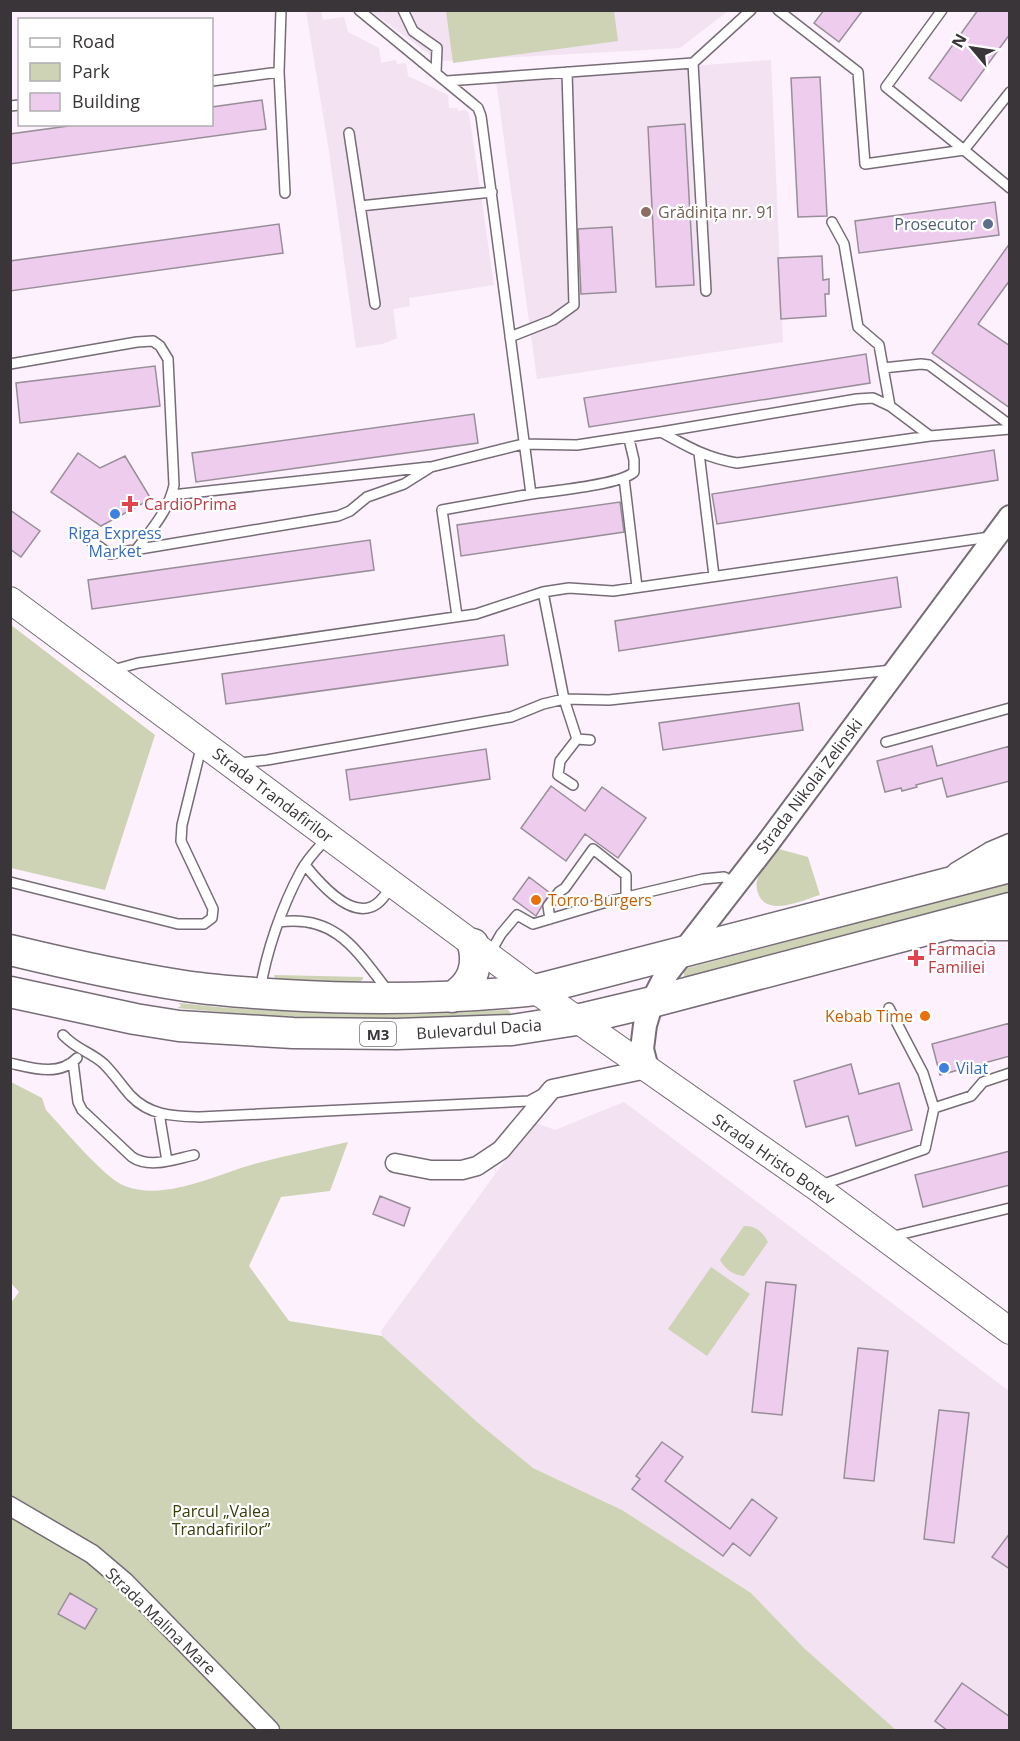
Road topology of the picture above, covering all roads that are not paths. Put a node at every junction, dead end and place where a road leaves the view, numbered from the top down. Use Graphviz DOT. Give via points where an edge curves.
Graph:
graph roads {
  1 [pos="281,10"];
  2 [pos="359,10"];
  3 [pos="403,10"];
  4 [pos="751,10"];
  5 [pos="778,10"];
  6 [pos="942,10"];
  7 [pos="693,63"];
  8 [pos="279,72"];
  9 [pos="436,72"];
  10 [pos="567,72"];
  11 [pos="213,81"];
  12 [pos="447,81"];
  13 [pos="1010,92"];
  14 [pos="349,133"];
  15 [pos="964,150"];
  16 [pos="1010,188"];
  17 [pos="492,192"];
  18 [pos="285,193"];
  19 [pos="360,206"];
  20 [pos="832,222"];
  21 [pos="706,291"];
  22 [pos="375,304"];
  23 [pos="510,337"];
  24 [pos="10,364"];
  25 [pos="883,368"];
  26 [pos="890,406"];
  27 [pos="1010,427"];
  28 [pos="661,432"];
  29 [pos="930,436"];
  30 [pos="629,439"];
  31 [pos="523,444"];
  32 [pos="699,453"];
  33 [pos="431,467"];
  34 [pos="624,478"];
  35 [pos="531,494"];
  36 [pos="172,495"];
  37 [pos="1010,517"];
  38 [pos="82,535"];
  39 [pos="995,536"];
  40 [pos="136,550"];
  41 [pos="714,576"];
  42 [pos="637,587"];
  43 [pos="543,592"];
  44 [pos="10,600"];
  45 [pos="457,616"];
  46 [pos="896,669"];
  47 [pos="107,672"];
  48 [pos="564,699"];
  49 [pos="1010,708"];
  50 [pos="577,739"];
  51 [pos="590,740"];
  52 [pos="202,742"];
  53 [pos="886,742"];
  54 [pos="231,764"];
  55 [pos="573,785"];
  56 [pos="329,837"];
  57 [pos="1010,843"];
  58 [pos="305,865"];
  59 [pos="1010,867"];
  60 [pos="10,882"];
  61 [pos="394,884"];
  62 [pos="736,884"];
  63 [pos="933,887"];
  64 [pos="626,897"];
  65 [pos="1010,908"];
  66 [pos="550,919"];
  67 [pos="279,922"];
  68 [pos="923,931"];
  69 [pos="1010,931"];
  70 [pos="10,950"];
  71 [pos="481,950"];
  72 [pos="682,952"];
  73 [pos="535,990"];
  74 [pos="10,992"];
  75 [pos="259,993"];
  76 [pos="452,997"];
  77 [pos="393,998"];
  78 [pos="652,1002"];
  79 [pos="889,1008"];
  80 [pos="576,1020"];
  81 [pos="63,1035"];
  82 [pos="83,1052"];
  83 [pos="73,1062"];
  84 [pos="10,1063"];
  85 [pos="647,1069"];
  86 [pos="1010,1073"];
  87 [pos="552,1089"];
  88 [pos="934,1108"];
  89 [pos="159,1113"];
  90 [pos="194,1155"];
  91 [pos="167,1161"];
  92 [pos="395,1163"];
  93 [pos="816,1187"];
  94 [pos="1010,1208"];
  95 [pos="885,1238"];
  96 [pos="1009,1331"];
  97 [pos="10,1506"];
  98 [pos="270,1731"];
  1 -- 8 [label="lane"];
  2 -- 9 [label="lane"];
  3 -- 9 [label="lane" via="413,31 437,48"];
  4 -- 7 [label="lane"];
  5 -- 15 [label="lane" via="858,72 865,164"];
  6 -- 15 [label="lane" via="886,87"];
  7 -- 10 [label="lane"];
  7 -- 21 [label="lane"];
  8 -- 11 [label="lane"];
  8 -- 18 [label="lane"];
  9 -- 12 [label="lane"];
  10 -- 12 [label="lane"];
  10 -- 23 [label="lane" via="574,305 553,320"];
  12 -- 17 [label="lane" via="482,116"];
  13 -- 15 [label="lane"];
  14 -- 19 [label="lane"];
  15 -- 16 [label="lane"];
  17 -- 19 [label="lane"];
  17 -- 23 [label="lane"];
  19 -- 22 [label="lane"];
  20 -- 25 [label="lane" via="844,244 858,327 879,345"];
  23 -- 31 [label="lane"];
  24 -- 36 [label="lane" via="137,342 153,341 160,346 168,359"];
  25 -- 26 [label="lane"];
  25 -- 27 [label="lane" via="929,365"];
  26 -- 28 [label="lane" via="873,398 857,399"];
  26 -- 29 [label="lane"];
  27 -- 29 [label="lane"];
  28 -- 30 [label="lane"];
  28 -- 32 [label="lane"];
  29 -- 32 [label="lane" via="737,462"];
  30 -- 31 [label="lane" via="578,445"];
  30 -- 34 [label="lane" via="634,471"];
  31 -- 33 [label="lane"];
  31 -- 35 [label="lane"];
  32 -- 41 [label="lane"];
  33 -- 36 [label="lane"];
  33 -- 40 [label="lane" via="404,484 367,497 339,516"];
  34 -- 35 [label="lane"];
  34 -- 42 [label="lane"];
  35 -- 45 [label="lane" via="442,510"];
  36 -- 40 [label="lane"];
  37 -- 39 [label="street, Strada Nikolai Zelinski"];
  38 -- 40 [label="lane" via="110,554"];
  39 -- 41 [label="lane"];
  39 -- 46 [label="street, Strada Nikolai Zelinski"];
  41 -- 42 [label="lane"];
  42 -- 43 [label="lane"];
  43 -- 45 [label="lane" via="476,614"];
  43 -- 48 [label="lane"];
  44 -- 47 [label="main road, Strada Trandafirilor"];
  45 -- 47 [label="lane" via="138,663"];
  46 -- 48 [label="lane" via="609,700"];
  46 -- 62 [label="street, Strada Nikolai Zelinski"];
  47 -- 52 [label="main road, Strada Trandafirilor"];
  48 -- 50 [label="lane"];
  48 -- 54 [label="lane" via="511,717"];
  49 -- 53 [label="lane"];
  50 -- 51 [label="lane"];
  50 -- 55 [label="lane" via="560,761 558,775"];
  52 -- 54 [label="main road, Strada Trandafirilor"];
  52 -- 60 [label="lane" via="182,825 182,841 213,909 212,918 204,924 178,924"];
  54 -- 56 [label="main road, Strada Trandafirilor"];
  56 -- 58 [label="lane"];
  56 -- 61 [label="main road, Strada Trandafirilor"];
  57 -- 63 [label="street, Bulevardul Dacia"];
  58 -- 61 [label="lane" via="329,892 359,908 378,903"];
  58 -- 67 [label="lane"];
  59 -- 63 [label="highway, Bulevardul Dacia / M3"];
  61 -- 71 [label="main road, Strada Trandafirilor"];
  62 -- 64 [label="lane" via="724,877 703,879"];
  62 -- 72 [label="street, Strada Nikolai Zelinski"];
  63 -- 72 [label="highway, Bulevardul Dacia / M3"];
  64 -- 66 [label="lane"];
  64 -- 66 [label="lane" via="626,875 593,849 548,906"];
  65 -- 68 [label="highway, Bulevardul Dacia / M3"];
  66 -- 71 [label="lane" via="533,924 517,915"];
  67 -- 75 [label="lane"];
  67 -- 77 [label="lane" via="313,922 338,933"];
  68 -- 69 [label="street"];
  68 -- 78 [label="highway, Bulevardul Dacia / M3"];
  70 -- 75 [label="highway, Bulevardul Dacia / M3" via="187,986"];
  71 -- 73 [label="main road, Strada Trandafirilor"];
  71 -- 76 [label="highway" via="476,954 473,975 461,992"];
  72 -- 73 [label="highway, Bulevardul Dacia / M3"];
  72 -- 78 [label="street, Strada Nikolai Zelinski"];
  73 -- 76 [label="highway, Bulevardul Dacia / M3"];
  73 -- 80 [label="main road, Strada Hristo Botev"];
  74 -- 80 [label="highway, Bulevardul Dacia / M3" via="179,1026 293,1033 512,1030"];
  75 -- 77 [label="highway, Bulevardul Dacia / M3"];
  76 -- 77 [label="highway, Bulevardul Dacia / M3"];
  78 -- 80 [label="highway, Bulevardul Dacia / M3"];
  78 -- 85 [label="street, Strada Nikolai Zelinski" via="642,1049"];
  79 -- 88 [label="lane" via="923,1073"];
  80 -- 85 [label="main road, Strada Hristo Botev"];
  81 -- 82 [label="lane"];
  82 -- 83 [label="lane"];
  82 -- 89 [label="lane" via="104,1064 143,1108"];
  83 -- 84 [label="lane" via="47,1071"];
  83 -- 91 [label="lane" via="82,1110 138,1161"];
  85 -- 87 [label="street"];
  85 -- 93 [label="main road, Strada Hristo Botev"];
  86 -- 88 [label="lane" via="983,1082 971,1096"];
  87 -- 89 [label="lane" via="529,1101 200,1117"];
  87 -- 92 [label="street" via="501,1150 477,1166 431,1170"];
  88 -- 93 [label="lane" via="925,1149"];
  89 -- 91 [label="lane"];
  90 -- 91 [label="lane"];
  93 -- 95 [label="main road, Strada Hristo Botev"];
  94 -- 95 [label="lane"];
  95 -- 96 [label="main road, Strada Hristo Botev"];
  97 -- 98 [label="street, Strada Malina Mare" via="92,1554 125,1582"];
}
